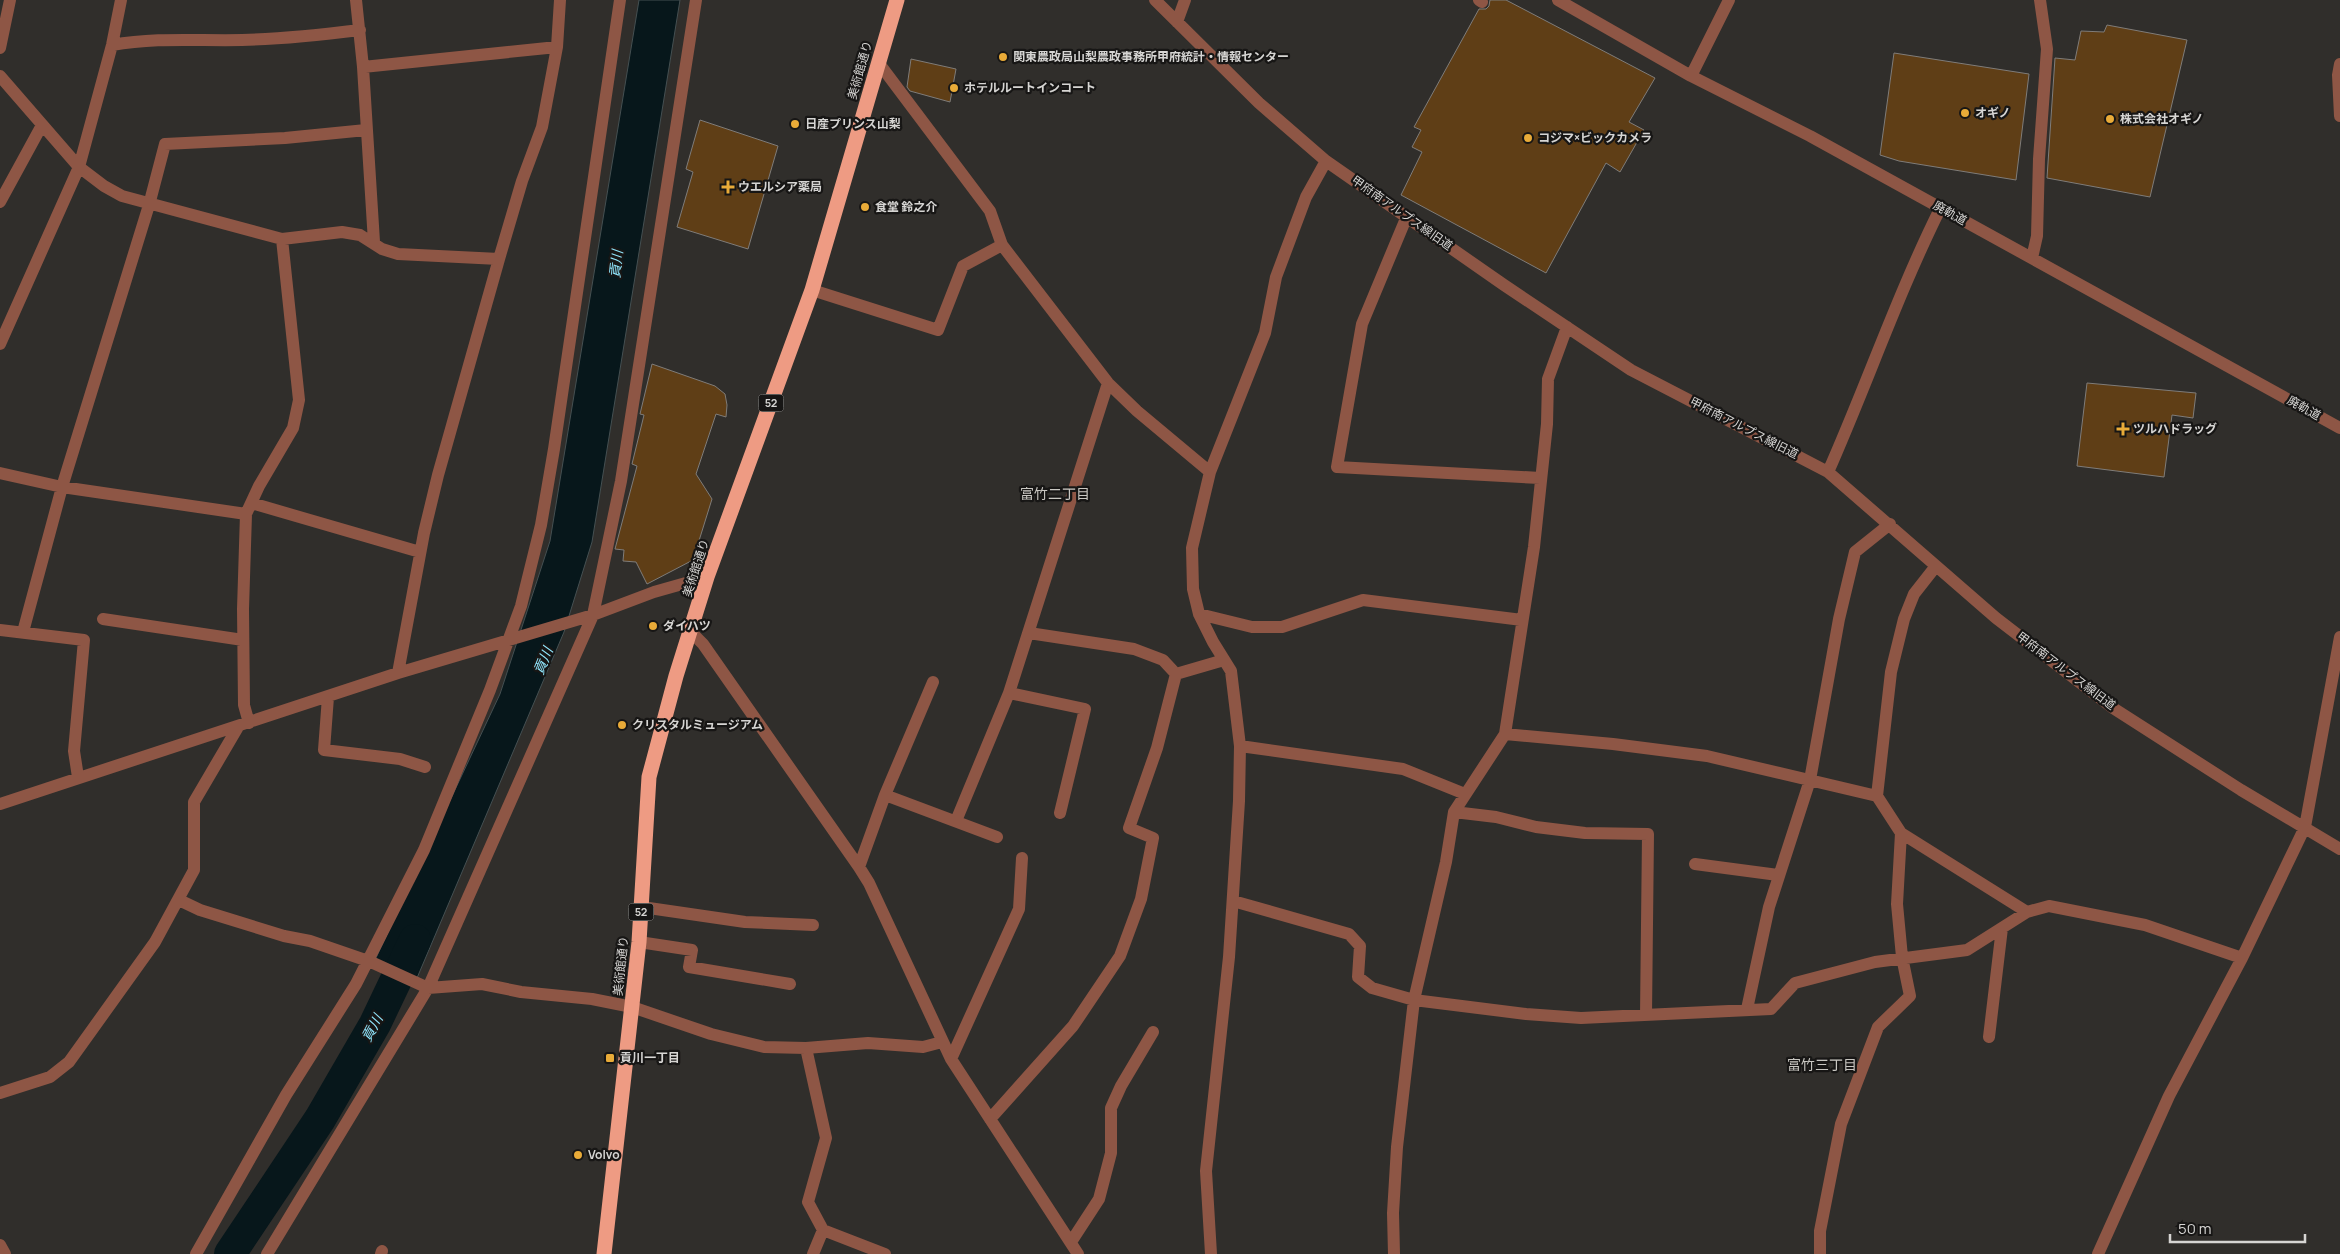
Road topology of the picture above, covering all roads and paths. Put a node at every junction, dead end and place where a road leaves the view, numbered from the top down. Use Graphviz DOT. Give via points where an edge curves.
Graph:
graph roads {
  1 [pos="10,0"];
  2 [pos="121,0"];
  3 [pos="356,0"];
  4 [pos="560,0"];
  5 [pos="620,0"];
  6 [pos="696,0"];
  7 [pos="898,0"];
  8 [pos="1155,0"];
  9 [pos="1186,0"];
  10 [pos="1558,0"];
  11 [pos="1729,0"];
  12 [pos="2040,0"];
  13 [pos="1177,22"];
  14 [pos="360,30"];
  15 [pos="112,45"];
  16 [pos="557,47"];
  17 [pos="0,48"];
  18 [pos="878,62"];
  19 [pos="2340,64"];
  20 [pos="363,67"];
  21 [pos="0,76"];
  22 [pos="1691,76"];
  23 [pos="2340,116"];
  24 [pos="42,125"];
  25 [pos="366,130"];
  26 [pos="1326,161"];
  27 [pos="79,167"];
  28 [pos="0,202"];
  29 [pos="149,205"];
  30 [pos="1940,207"];
  31 [pos="1407,216"];
  32 [pos="282,239"];
  33 [pos="374,242"];
  34 [pos="1002,245"];
  35 [pos="499,258"];
  36 [pos="2032,258"];
  37 [pos="812,290"];
  38 [pos="1567,328"];
  39 [pos="0,344"];
  40 [pos="1108,382"];
  41 [pos="2340,428"];
  42 [pos="1210,472"];
  43 [pos="1828,472"];
  44 [pos="0,473"];
  45 [pos="1540,478"];
  46 [pos="62,487"];
  47 [pos="249,509"];
  48 [pos="1890,524"];
  49 [pos="420,552"];
  50 [pos="1936,566"];
  51 [pos="707,577"];
  52 [pos="1199,614"];
  53 [pos="593,615"];
  54 [pos="103,619"];
  55 [pos="1522,620"];
  56 [pos="0,630"];
  57 [pos="23,632"];
  58 [pos="691,632"];
  59 [pos="1029,633"];
  60 [pos="2340,637"];
  61 [pos="510,639"];
  62 [pos="243,640"];
  63 [pos="1224,660"];
  64 [pos="398,673"];
  65 [pos="1176,674"];
  66 [pos="933,682"];
  67 [pos="1009,693"];
  68 [pos="328,697"];
  69 [pos="244,725"];
  70 [pos="1505,734"];
  71 [pos="1240,746"];
  72 [pos="425,767"];
  73 [pos="78,778"];
  74 [pos="1810,780"];
  75 [pos="1465,794"];
  76 [pos="885,795"];
  77 [pos="1877,796"];
  78 [pos="0,804"];
  79 [pos="1454,812"];
  80 [pos="1060,813"];
  81 [pos="956,821"];
  82 [pos="2305,827"];
  83 [pos="1901,834"];
  84 [pos="997,837"];
  85 [pos="2340,848"];
  86 [pos="1022,858"];
  87 [pos="1695,864"];
  88 [pos="859,866"];
  89 [pos="1778,875"];
  90 [pos="179,900"];
  91 [pos="1233,901"];
  92 [pos="642,907"];
  93 [pos="2027,912"];
  94 [pos="813,925"];
  95 [pos="2002,928"];
  96 [pos="639,942"];
  97 [pos="1902,957"];
  98 [pos="2242,958"];
  99 [pos="370,962"];
  100 [pos="790,984"];
  101 [pos="425,986"];
  102 [pos="1414,1000"];
  103 [pos="632,1007"];
  104 [pos="1747,1010"];
  105 [pos="1646,1015"];
  106 [pos="1153,1032"];
  107 [pos="1989,1037"];
  108 [pos="942,1042"];
  109 [pos="806,1048"];
  110 [pos="951,1059"];
  111 [pos="0,1093"];
  112 [pos="990,1119"];
  113 [pos="823,1230"];
  114 [pos="1071,1242"];
  115 [pos="0,1245"];
  116 [pos="5,1254"];
  117 [pos="196,1254"];
  118 [pos="268,1254"];
  119 [pos="604,1254"];
  120 [pos="813,1254"];
  121 [pos="885,1254"];
  122 [pos="1078,1254"];
  123 [pos="1211,1254"];
  124 [pos="1394,1254"];
  125 [pos="1820,1254"];
  126 [pos="2098,1254"];
  1 -- 17 [label="street"];
  2 -- 15 [label="street"];
  3 -- 14 [label="street"];
  4 -- 16 [label="street"];
  5 -- 61 [label="street" via="541,525"];
  6 -- 53 [label="street" via="620,481"];
  7 -- 18 [label="highway, 美術館通り / 52"];
  8 -- 13 [label="street, 甲府南アルプス線旧道"];
  9 -- 13 [label="street"];
  10 -- 22 [label="street, 廃軌道"];
  11 -- 22 [label="street"];
  12 -- 36 [label="street" via="2047,49 2037,236"];
  13 -- 26 [label="street, 甲府南アルプス線旧道" via="1259,104"];
  14 -- 15 [label="street" via="300,37 142,40"];
  14 -- 20 [label="street"];
  15 -- 27 [label="street"];
  16 -- 20 [label="street"];
  16 -- 35 [label="street" via="542,127"];
  18 -- 34 [label="street" via="990,211"];
  18 -- 37 [label="highway, 美術館通り / 52"];
  19 -- 23 [label="street"];
  20 -- 25 [label="street"];
  21 -- 24 [label="street"];
  22 -- 30 [label="street, 廃軌道"];
  24 -- 27 [label="street"];
  24 -- 28 [label="street"];
  25 -- 29 [label="street" via="165,144"];
  25 -- 33 [label="street"];
  26 -- 31 [label="street, 甲府南アルプス線旧道"];
  26 -- 42 [label="street" via="1306,197 1276,277 1265,333"];
  27 -- 29 [label="street" via="122,196"];
  27 -- 39 [label="street"];
  29 -- 32 [label="street"];
  29 -- 46 [label="street"];
  30 -- 36 [label="street, 廃軌道"];
  30 -- 43 [label="street"];
  31 -- 38 [label="street, 甲府南アルプス線旧道"];
  31 -- 45 [label="street" via="1362,324 1337,467"];
  32 -- 33 [label="street" via="342,232 360,235"];
  32 -- 47 [label="street" via="299,400 293,428"];
  33 -- 35 [label="street" via="382,249 398,254"];
  34 -- 37 [label="street" via="963,266 938,330"];
  34 -- 40 [label="street"];
  35 -- 49 [label="street" via="438,475"];
  36 -- 41 [label="street, 廃軌道"];
  37 -- 51 [label="highway, 美術館通り / 52"];
  38 -- 43 [label="street, 甲府南アルプス線旧道" via="1630,370"];
  38 -- 45 [label="street" via="1548,380 1547,424"];
  40 -- 42 [label="street" via="1137,411"];
  40 -- 59 [label="street"];
  42 -- 52 [label="street" via="1192,548 1193,589"];
  43 -- 48 [label="street, 甲府南アルプス線旧道"];
  44 -- 46 [label="street"];
  45 -- 55 [label="street" via="1534,547"];
  46 -- 47 [label="street"];
  46 -- 57 [label="street"];
  47 -- 49 [label="street"];
  47 -- 62 [label="street"];
  48 -- 50 [label="street, 甲府南アルプス線旧道"];
  48 -- 74 [label="street" via="1855,552 1839,619"];
  49 -- 64 [label="street"];
  50 -- 77 [label="street" via="1914,594 1904,619 1891,672"];
  50 -- 82 [label="street, 甲府南アルプス線旧道" via="1996,618 2113,708"];
  51 -- 53 [label="street" via="654,592"];
  51 -- 58 [label="highway, 美術館通り / 52"];
  52 -- 55 [label="street" via="1252,627 1282,627 1363,600"];
  52 -- 63 [label="street"];
  53 -- 61 [label="street"];
  53 -- 101 [label="street"];
  54 -- 62 [label="street"];
  55 -- 70 [label="street"];
  56 -- 57 [label="street"];
  57 -- 73 [label="street" via="84,640 74,751"];
  58 -- 88 [label="street"];
  58 -- 92 [label="highway, 美術館通り / 52" via="649,777"];
  59 -- 65 [label="street" via="1134,649 1162,660"];
  59 -- 67 [label="street"];
  60 -- 82 [label="street"];
  61 -- 64 [label="street"];
  61 -- 99 [label="street" via="424,850"];
  62 -- 69 [label="street"];
  63 -- 65 [label="street"];
  63 -- 71 [label="street" via="1231,671"];
  64 -- 68 [label="street"];
  65 -- 112 [label="street" via="1157,748 1128,828 1153,838 1141,899 1120,956 1073,1026"];
  66 -- 76 [label="street"];
  67 -- 80 [label="street" via="1085,709"];
  67 -- 81 [label="street"];
  68 -- 69 [label="street"];
  68 -- 72 [label="street" via="324,750 400,759"];
  69 -- 73 [label="street"];
  69 -- 90 [label="street" via="194,802 194,870"];
  70 -- 74 [label="street" via="1707,756"];
  70 -- 75 [label="street"];
  71 -- 75 [label="street" via="1404,769"];
  71 -- 91 [label="street"];
  73 -- 78 [label="street"];
  74 -- 77 [label="street"];
  74 -- 89 [label="street"];
  75 -- 79 [label="street"];
  76 -- 81 [label="street"];
  76 -- 88 [label="street"];
  77 -- 83 [label="street"];
  79 -- 102 [label="street" via="1446,862"];
  79 -- 105 [label="street" via="1585,833 1648,834"];
  81 -- 84 [label="street"];
  82 -- 85 [label="street, 甲府南アルプス線旧道"];
  82 -- 98 [label="street"];
  83 -- 93 [label="street"];
  83 -- 97 [label="street" via="1897,904"];
  86 -- 110 [label="street" via="1019,909"];
  87 -- 89 [label="street"];
  88 -- 108 [label="street"];
  89 -- 104 [label="street"];
  90 -- 99 [label="street" via="200,910 310,941"];
  90 -- 111 [label="street" via="155,942 68,1062 50,1076"];
  91 -- 102 [label="street" via="1349,934 1360,946 1358,977 1372,988"];
  91 -- 123 [label="street" via="1206,1171"];
  92 -- 94 [label="street" via="745,922"];
  92 -- 96 [label="highway, 美術館通り / 52"];
  93 -- 95 [label="street"];
  93 -- 98 [label="street" via="2049,906 2145,925"];
  95 -- 97 [label="street" via="1967,950"];
  95 -- 107 [label="street"];
  96 -- 100 [label="street" via="692,950 689,966"];
  96 -- 103 [label="highway, 美術館通り / 52"];
  97 -- 104 [label="street" via="1795,983 1772,1009"];
  97 -- 125 [label="street" via="1910,996 1878,1027 1841,1124 1820,1231"];
  98 -- 126 [label="street" via="2169,1096"];
  99 -- 101 [label="street"];
  99 -- 117 [label="street" via="281,1104"];
  101 -- 103 [label="street" via="482,984"];
  101 -- 118 [label="street"];
  102 -- 105 [label="street" via="1562,1017"];
  102 -- 124 [label="street" via="1397,1147"];
  103 -- 109 [label="street" via="711,1034 764,1047"];
  103 -- 119 [label="highway, 美術館通り / 52"];
  104 -- 105 [label="street"];
  106 -- 114 [label="street" via="1111,1108 1111,1153 1099,1198"];
  108 -- 109 [label="street" via="924,1047 868,1043"];
  108 -- 110 [label="street"];
  109 -- 113 [label="street" via="826,1138 808,1202"];
  110 -- 112 [label="street"];
  112 -- 114 [label="street"];
  113 -- 120 [label="street"];
  113 -- 121 [label="street"];
  114 -- 122 [label="street"];
  115 -- 116 [label="street"];
}
